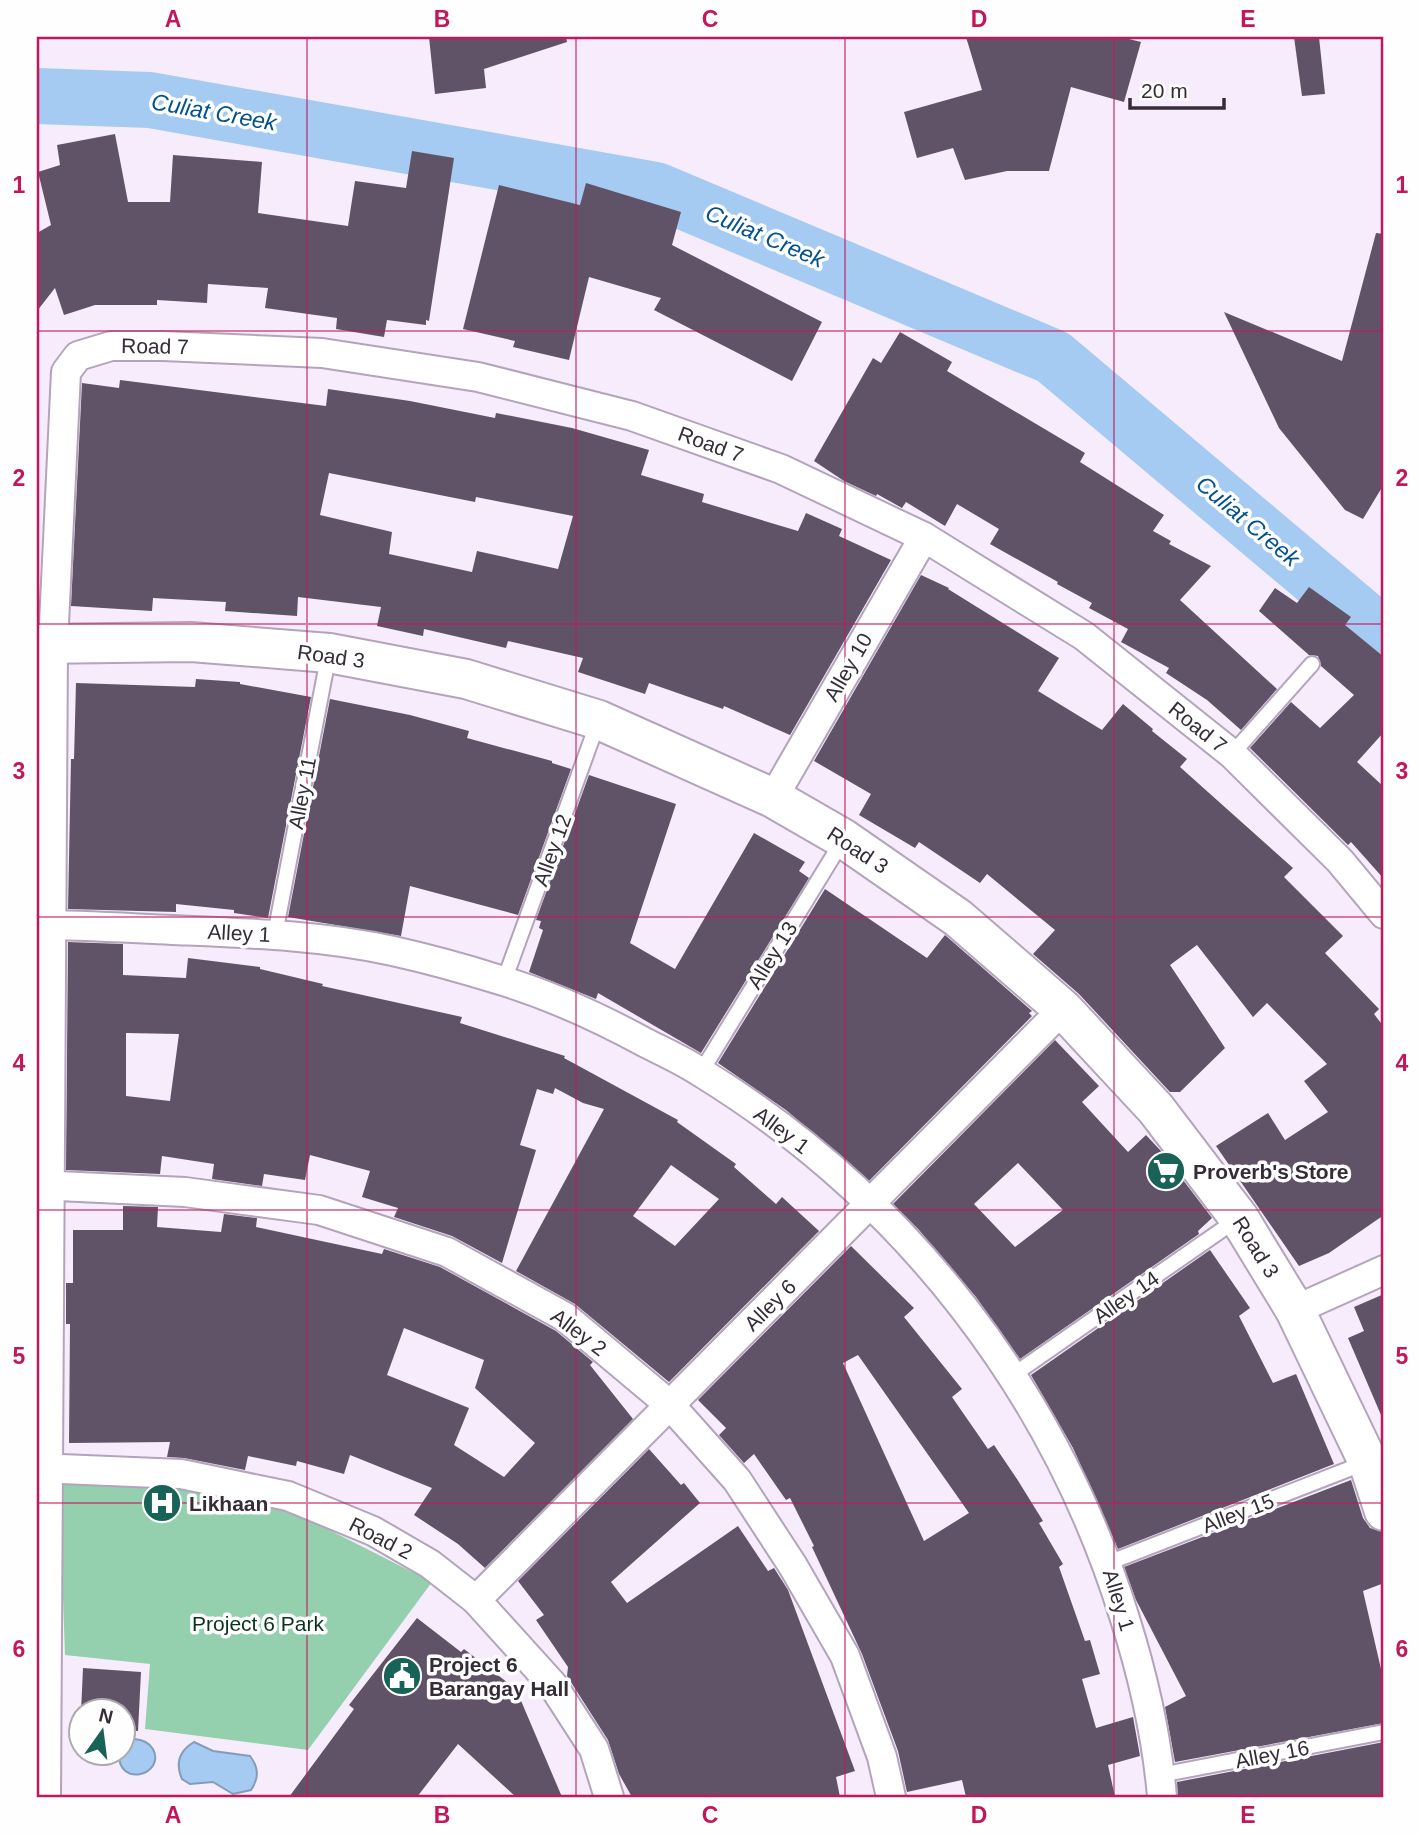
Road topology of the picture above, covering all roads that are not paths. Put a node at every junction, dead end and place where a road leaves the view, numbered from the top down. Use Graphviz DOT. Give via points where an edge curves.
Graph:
graph roads {
  1 [pos="924,537"];
  2 [pos="45,645"];
  3 [pos="329,653"];
  4 [pos="1312,664"];
  5 [pos="599,720"];
  6 [pos="1232,754"];
  7 [pos="773,797"];
  8 [pos="844,839"];
  9 [pos="1384,914"];
  10 [pos="43,925"];
  11 [pos="275,934"];
  12 [pos="504,981"];
  13 [pos="1063,1009"];
  14 [pos="701,1072"];
  15 [pos="43,1185"];
  16 [pos="871,1203"];
  17 [pos="1238,1218"];
  18 [pos="1384,1270"];
  19 [pos="1295,1310"];
  20 [pos="1013,1375"];
  21 [pos="670,1405"];
  22 [pos="1368,1462"];
  23 [pos="42,1468"];
  24 [pos="1384,1511"];
  25 [pos="1108,1563"];
  26 [pos="476,1600"];
  27 [pos="1384,1732"];
  28 [pos="1161,1786"];
  29 [pos="46,1797"];
  30 [pos="609,1797"];
  31 [pos="891,1797"];
  1 -- 2 [label="street, Road 7" via="769,464 632,415 478,377 322,353 111,346 78,356 66,372"];
  1 -- 6 [label="street, Road 7" via="1084,636"];
  1 -- 7 [label="street, Alley 10"];
  2 -- 3 [label="street, Road 3" via="191,642"];
  2 -- 10 [label="street, Road 7"];
  3 -- 5 [label="street, Road 3" via="466,679"];
  3 -- 11 [label="lane, Alley 11"];
  4 -- 6 [label="lane"];
  5 -- 7 [label="street, Road 3"];
  5 -- 12 [label="lane, Alley 12"];
  6 -- 9 [label="street, Road 7" via="1340,861"];
  7 -- 8 [label="street, Road 3"];
  8 -- 13 [label="street, Road 3" via="958,918"];
  8 -- 14 [label="lane, Alley 13"];
  10 -- 11 [label="street, Alley 1"];
  10 -- 15 [label="street, Road 7"];
  11 -- 12 [label="street, Alley 1" via="391,950"];
  12 -- 14 [label="street, Alley 1" via="604,1021"];
  13 -- 16 [label="street, Alley 6"];
  13 -- 17 [label="street, Road 3" via="1156,1109"];
  14 -- 16 [label="street, Alley 1" via="790,1133"];
  15 -- 21 [label="street, Alley 2" via="185,1192 318,1210 447,1252 565,1317"];
  15 -- 23 [label="street, Road 7"];
  16 -- 20 [label="street, Alley 1" via="947,1285"];
  16 -- 21 [label="street, Alley 6"];
  17 -- 19 [label="street, Road 3"];
  17 -- 20 [label="lane, Alley 14"];
  18 -- 19 [label="street"];
  19 -- 22 [label="street, Road 3"];
  20 -- 25 [label="street, Alley 1" via="1066,1466"];
  21 -- 26 [label="street, Alley 6"];
  21 -- 31 [label="street, Alley 2" via="737,1480 845,1656 882,1757"];
  22 -- 24 [label="street, Road 3"];
  22 -- 25 [label="lane, Alley 15"];
  23 -- 26 [label="street, Road 2" via="181,1474 288,1496 373,1531 430,1564"];
  23 -- 29 [label="street, Road 7"];
  25 -- 28 [label="street, Alley 1" via="1140,1668"];
  26 -- 30 [label="street, Road 2" via="552,1684 594,1749"];
  27 -- 28 [label="lane, Alley 16"];
}
